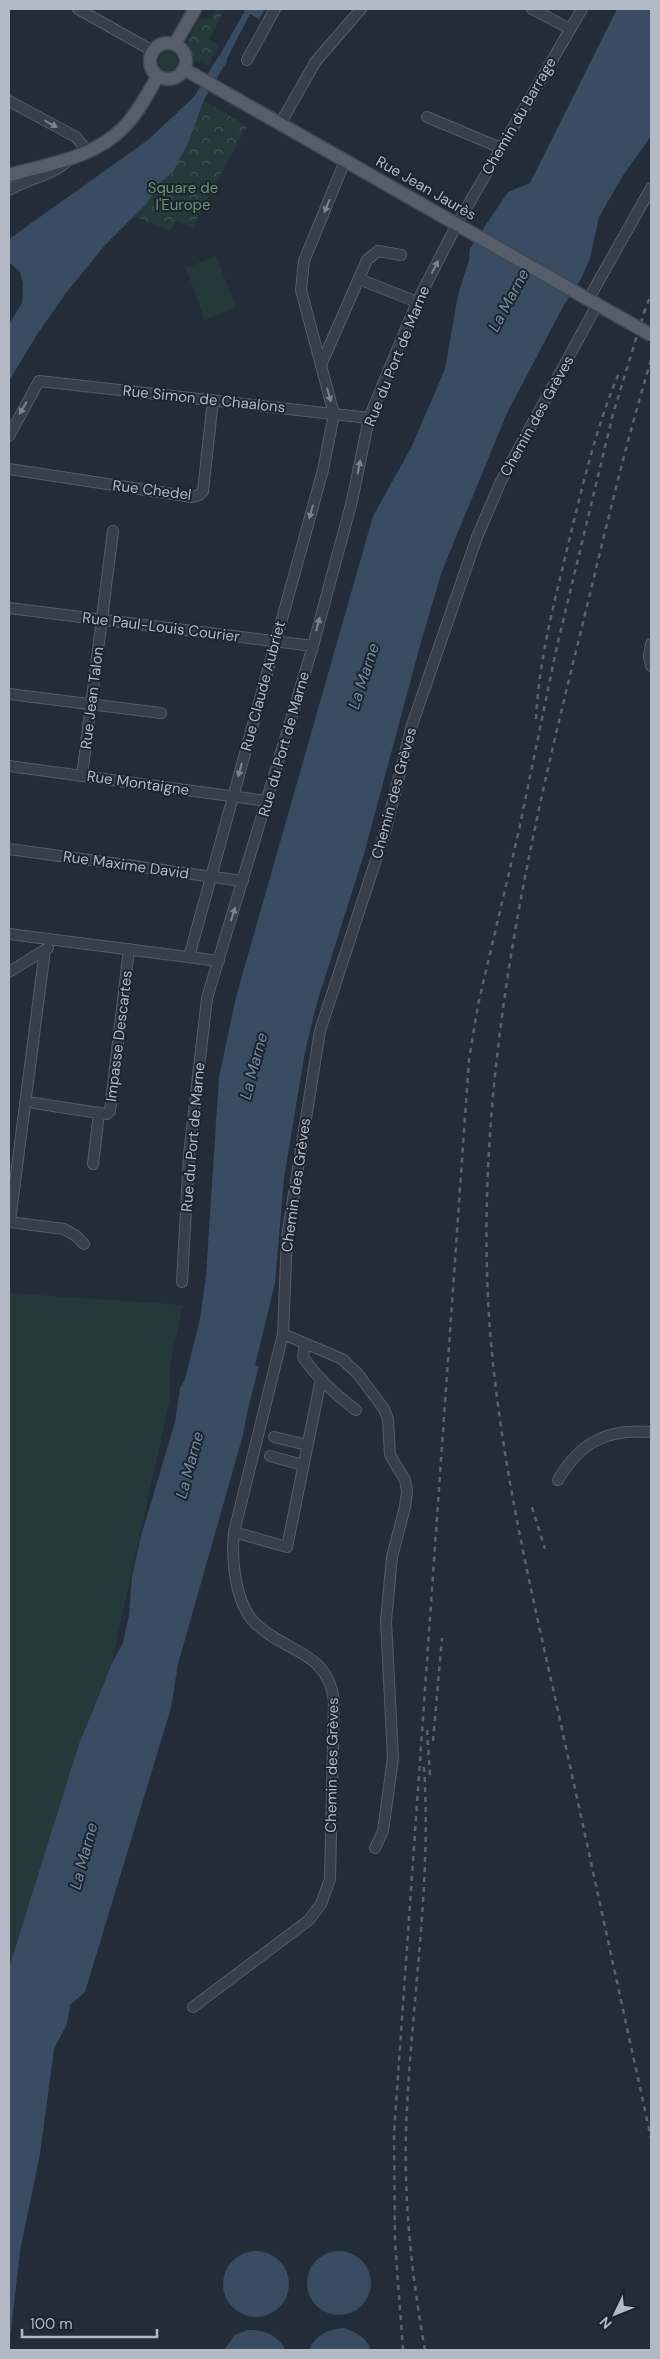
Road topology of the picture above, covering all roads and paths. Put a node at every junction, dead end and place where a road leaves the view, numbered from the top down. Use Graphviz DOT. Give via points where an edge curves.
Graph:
graph roads {
  1 [pos="78,9"];
  2 [pos="195,9"];
  3 [pos="361,9"];
  4 [pos="532,9"];
  5 [pos="582,9"];
  6 [pos="274,11"];
  7 [pos="570,30"];
  8 [pos="176,44"];
  9 [pos="153,51"];
  10 [pos="247,60"];
  11 [pos="188,72"];
  12 [pos="158,76"];
  13 [pos="9,101"];
  14 [pos="427,117"];
  15 [pos="280,124"];
  16 [pos="501,148"];
  17 [pos="88,152"];
  18 [pos="70,159"];
  19 [pos="345,160"];
  20 [pos="9,175"];
  21 [pos="651,188"];
  22 [pos="9,190"];
  23 [pos="460,226"];
  24 [pos="401,255"];
  25 [pos="359,279"];
  26 [pos="417,302"];
  27 [pos="593,302"];
  28 [pos="651,336"];
  29 [pos="321,365"];
  30 [pos="213,400"];
  31 [pos="334,414"];
  32 [pos="369,418"];
  33 [pos="9,436"];
  34 [pos="9,469"];
  35 [pos="113,531"];
  36 [pos="9,608"];
  37 [pos="102,619"];
  38 [pos="276,641"];
  39 [pos="651,644"];
  40 [pos="312,646"];
  41 [pos="651,666"];
  42 [pos="9,694"];
  43 [pos="91,704"];
  44 [pos="162,713"];
  45 [pos="9,766"];
  46 [pos="82,776"];
  47 [pos="233,796"];
  48 [pos="267,801"];
  49 [pos="9,849"];
  50 [pos="210,876"];
  51 [pos="243,881"];
  52 [pos="9,934"];
  53 [pos="60,940"];
  54 [pos="129,949"];
  55 [pos="45,950"];
  56 [pos="188,957"];
  57 [pos="219,961"];
  58 [pos="9,972"];
  59 [pos="34,1103"];
  60 [pos="99,1113"];
  61 [pos="93,1164"];
  62 [pos="9,1222"];
  63 [pos="84,1244"];
  64 [pos="182,1282"];
  65 [pos="283,1334"];
  66 [pos="305,1345"];
  67 [pos="321,1379"];
  68 [pos="356,1410"];
  69 [pos="651,1432"];
  70 [pos="274,1437"];
  71 [pos="307,1445"];
  72 [pos="270,1456"];
  73 [pos="303,1465"];
  74 [pos="558,1480"];
  75 [pos="234,1532"];
  76 [pos="375,1848"];
  77 [pos="193,2007"];
  1 -- 9 [label="street"];
  2 -- 8 [label="main road"];
  3 -- 15 [label="street" via="316,60"];
  4 -- 7 [label="street"];
  5 -- 7 [label="street, Chemin du Barrage"];
  6 -- 10 [label="street"];
  7 -- 16 [label="street, Chemin du Barrage"];
  8 -- 9 [label="main road" via="166,43"];
  8 -- 11 [label="main road" via="186,56"];
  9 -- 12 [label="main road" via="151,67"];
  11 -- 12 [label="main road" via="176,77"];
  11 -- 15 [label="main road, Rue Jean Jaurès"];
  12 -- 17 [label="main road" via="125,126"];
  13 -- 17 [label="street, one-way" via="76,137"];
  14 -- 16 [label="street"];
  15 -- 19 [label="main road, Rue Jean Jaurès"];
  16 -- 23 [label="street, Chemin du Barrage"];
  17 -- 18 [label="main road"];
  18 -- 20 [label="main road"];
  18 -- 22 [label="street" via="60,169"];
  19 -- 23 [label="main road, Rue Jean Jaurès"];
  19 -- 29 [label="street, one-way" via="304,262 301,290"];
  21 -- 27 [label="street, Chemin des Grèves"];
  26 -- 23 [label="street, Rue du Port de Marne, one-way"];
  23 -- 27 [label="main road, Rue Jean Jaurès"];
  24 -- 25 [label="street" via="373,253"];
  25 -- 26 [label="street"];
  25 -- 29 [label="street"];
  26 -- 32 [label="street, Rue du Port de Marne"];
  27 -- 28 [label="main road, Rue Jean Jaurès, bridge"];
  27 -- 65 [label="street, Chemin des Grèves" via="492,500 477,537 412,725 386,829 320,1031 286,1238"];
  29 -- 31 [label="street, one-way"];
  30 -- 31 [label="street, Rue Simon de Chaalons"];
  30 -- 33 [label="street, Rue Simon de Chaalons, one-way" via="39,380"];
  30 -- 34 [label="street, Rue Chedel" via="203,491 199,495 192,497"];
  31 -- 32 [label="street, Rue Simon de Chaalons"];
  31 -- 38 [label="street, Rue Claude Aubriet, one-way"];
  40 -- 32 [label="street, Rue du Port de Marne, one-way" via="352,501"];
  35 -- 37 [label="street, Rue Jean Talon"];
  36 -- 37 [label="street, Rue Paul-Louis Courier"];
  37 -- 38 [label="street, Rue Paul-Louis Courier"];
  37 -- 43 [label="street, Rue Jean Talon"];
  38 -- 40 [label="street, Rue Paul-Louis Courier"];
  38 -- 47 [label="street, Rue Claude Aubriet, one-way"];
  39 -- 41 [label="street"];
  40 -- 48 [label="street, Rue du Port de Marne"];
  42 -- 43 [label="street"];
  43 -- 44 [label="street"];
  43 -- 46 [label="street, Rue Jean Talon"];
  45 -- 46 [label="street, Rue Montaigne"];
  46 -- 47 [label="street, Rue Montaigne"];
  47 -- 48 [label="street, Rue Montaigne"];
  47 -- 50 [label="street, Rue Claude Aubriet"];
  48 -- 51 [label="street, Rue du Port de Marne"];
  49 -- 50 [label="street, Rue Maxime David"];
  50 -- 51 [label="street, Rue Maxime David"];
  50 -- 56 [label="street, Rue Claude Aubriet"];
  57 -- 51 [label="street, Rue du Port de Marne, one-way"];
  52 -- 53 [label="street"];
  53 -- 54 [label="street"];
  53 -- 55 [label="street"];
  54 -- 56 [label="street"];
  54 -- 60 [label="street, Impasse Descartes" via="110,1110 107,1114"];
  55 -- 58 [label="street"];
  55 -- 62 [label="street"];
  56 -- 57 [label="street"];
  57 -- 64 [label="street, Rue du Port de Marne" via="207,998 190,1145"];
  59 -- 60 [label="street, Impasse Descartes"];
  60 -- 61 [label="street, Impasse Descartes"];
  62 -- 63 [label="street" via="64,1229"];
  65 -- 66 [label="street"];
  65 -- 75 [label="street, Chemin des Grèves"];
  66 -- 67 [label="street" via="303,1357"];
  66 -- 76 [label="street" via="347,1362 379,1402 388,1419 390,1456 405,1480 407,1491 392,1557 386,1622 393,1758 383,1831"];
  67 -- 68 [label="street"];
  67 -- 71 [label="street"];
  69 -- 74 [label="street" via="620,1432 600,1438 574,1457"];
  70 -- 71 [label="street"];
  71 -- 73 [label="street"];
  72 -- 73 [label="street"];
  73 -- 75 [label="street" via="287,1547"];
  75 -- 77 [label="street, Chemin des Grèves" via="233,1566 249,1616 257,1625 321,1668 332,1689 330,1879 321,1904 309,1920"];
}
